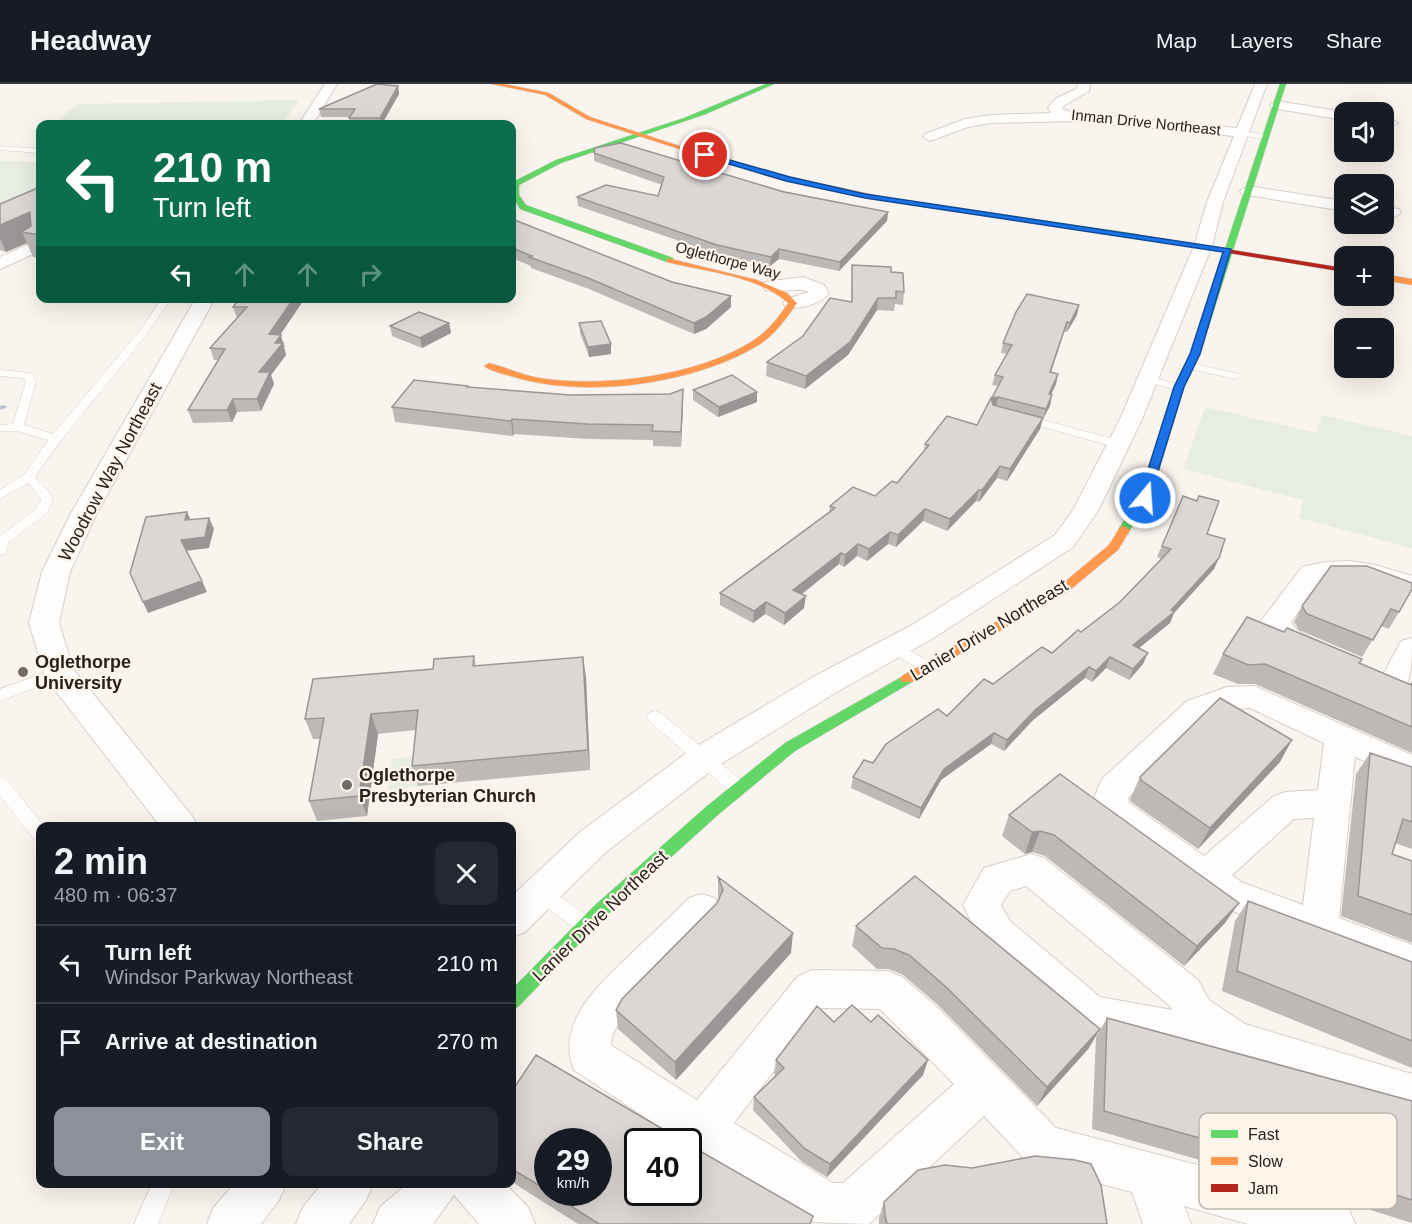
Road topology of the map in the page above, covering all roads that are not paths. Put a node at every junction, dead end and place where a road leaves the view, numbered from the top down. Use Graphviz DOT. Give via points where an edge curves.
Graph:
graph roads {
  1 [pos="331,84"];
  2 [pos="495,84"];
  3 [pos="771,84"];
  4 [pos="1084,84"];
  5 [pos="1275,88"];
  6 [pos="1334,112"];
  7 [pos="1075,117"];
  8 [pos="308,120"];
  9 [pos="640,135"];
  10 [pos="1253,135"];
  11 [pos="930,137"];
  12 [pos="0,148"];
  13 [pos="36,151"];
  14 [pos="516,184"];
  15 [pos="1248,191"];
  16 [pos="516,196"];
  17 [pos="1334,204"];
  18 [pos="36,246"];
  19 [pos="1215,249"];
  20 [pos="0,264"];
  21 [pos="1334,268"];
  22 [pos="1394,279"];
  23 [pos="1412,282"];
  24 [pos="772,286"];
  25 [pos="164,303"];
  26 [pos="203,303"];
  27 [pos="793,303"];
  28 [pos="489,366"];
  29 [pos="1189,366"];
  30 [pos="0,373"];
  31 [pos="1236,376"];
  32 [pos="1146,379"];
  33 [pos="1179,387"];
  34 [pos="1010,415"];
  35 [pos="18,427"];
  36 [pos="0,428"];
  37 [pos="55,438"];
  38 [pos="1118,444"];
  39 [pos="29,477"];
  40 [pos="0,495"];
  41 [pos="1,543"];
  42 [pos="1412,586"];
  43 [pos="894,647"];
  44 [pos="1412,648"];
  45 [pos="1340,662"];
  46 [pos="927,667"];
  47 [pos="59,673"];
  48 [pos="1392,684"];
  49 [pos="0,695"];
  50 [pos="655,717"];
  51 [pos="1341,736"];
  52 [pos="704,758"];
  53 [pos="1412,768"];
  54 [pos="0,784"];
  55 [pos="739,789"];
  56 [pos="1333,803"];
  57 [pos="177,822"];
  58 [pos="36,829"];
  59 [pos="1204,877"];
  60 [pos="541,892"];
  61 [pos="702,910"];
  62 [pos="516,916"];
  63 [pos="586,926"];
  64 [pos="1319,927"];
  65 [pos="1412,963"];
  66 [pos="516,997"];
  67 [pos="1233,1041"];
  68 [pos="985,1085"];
  69 [pos="1412,1096"];
  70 [pos="700,1128"];
  71 [pos="702,1129"];
  72 [pos="1148,1173"];
  73 [pos="1199,1187"];
  74 [pos="161,1188"];
  75 [pos="260,1188"];
  76 [pos="347,1188"];
  77 [pos="433,1188"];
  78 [pos="477,1188"];
  79 [pos="1276,1209"];
  80 [pos="146,1224"];
  81 [pos="231,1224"];
  82 [pos="320,1224"];
  83 [pos="397,1224"];
  84 [pos="511,1224"];
  85 [pos="1167,1224"];
  86 [pos="1330,1224"];
  1 -- 8 [label="street"];
  2 -- 9 [label="street" via="547,94 588,118"];
  3 -- 9 [label="street"];
  4 -- 7 [label="street, Inman Drive Northeast" via="1082,92 1055,108"];
  5 -- 6 [label="street"];
  5 -- 10 [label="street, Lanier Drive Northeast"];
  7 -- 10 [label="street, Inman Drive Northeast"];
  7 -- 11 [label="street" via="991,119 965,123"];
  9 -- 14 [label="street, Oglethorpe Way" via="541,168"];
  9 -- 19 [label="street" via="789,179 865,196"];
  10 -- 15 [label="street, Lanier Drive Northeast"];
  10 -- 19 [label="street, Lanier Drive Northeast" via="1215,202"];
  12 -- 13 [label="lane"];
  15 -- 17 [label="street"];
  15 -- 19 [label="street, Lanier Drive Northeast"];
  16 -- 24 [label="street, Oglethorpe Way" via="523,207 683,266"];
  18 -- 20 [label="street"];
  19 -- 21 [label="street"];
  19 -- 29 [label="street, Lanier Drive Northeast"];
  19 -- 32 [label="street, Lanier Drive Northeast"];
  22 -- 23 [label="street"];
  24 -- 27 [label="street, Oglethorpe Way" via="788,294"];
  24 -- 27 [label="street" via="803,283 818,289 815,297"];
  25 -- 37 [label="lane" via="147,329"];
  26 -- 47 [label="street, Woodrow Way Northeast" via="83,515 56,572 44,623"];
  27 -- 28 [label="street, Oglethorpe Way" via="756,343 726,358 673,373 618,381 554,383"];
  29 -- 31 [label="lane"];
  29 -- 33 [label="street, Lanier Drive Northeast"];
  30 -- 35 [label="lane" via="27,375 31,381"];
  32 -- 33 [label="lane"];
  32 -- 38 [label="street, Lanier Drive Northeast"];
  33 -- 46 [label="street, Lanier Drive Northeast" via="1145,498 1114,547 1066,587"];
  34 -- 38 [label="lane"];
  35 -- 36 [label="lane"];
  35 -- 37 [label="lane"];
  37 -- 39 [label="lane"];
  38 -- 43 [label="street, Lanier Drive Northeast" via="1085,511 1064,541"];
  39 -- 40 [label="lane"];
  39 -- 41 [label="lane" via="47,501 41,511"];
  42 -- 45 [label="street" via="1346,568 1312,573 1276,621 1279,631 1287,639"];
  43 -- 46 [label="lane"];
  43 -- 52 [label="street, Lanier Drive Northeast"];
  44 -- 48 [label="street"];
  46 -- 55 [label="street, Lanier Drive Northeast" via="790,747"];
  47 -- 49 [label="lane"];
  47 -- 57 [label="street, Woodrow Way Northeast"];
  50 -- 52 [label="lane"];
  51 -- 53 [label="street"];
  51 -- 56 [label="street"];
  51 -- 59 [label="street" via="1254,697 1227,698 1198,709 1114,789 1114,811"];
  52 -- 55 [label="lane"];
  52 -- 60 [label="street, Lanier Drive Northeast" via="593,842"];
  54 -- 58 [label="lane"];
  55 -- 63 [label="street, Lanier Drive Northeast"];
  56 -- 59 [label="street" via="1286,806"];
  56 -- 64 [label="street"];
  59 -- 64 [label="street" via="1228,893"];
  60 -- 62 [label="street, Lanier Drive Northeast"];
  60 -- 63 [label="lane"];
  61 -- 70 [label="street" via="608,1004 593,1029 589,1055"];
  63 -- 66 [label="street, Lanier Drive Northeast"];
  64 -- 65 [label="street"];
  67 -- 67 [label="street" via="1195,1014 1184,993 1031,869 997,879 982,904 996,933 1090,1015"];
  67 -- 69 [label="street"];
  68 -- 71 [label="street" via="852,1207 827,1206"];
  68 -- 71 [label="street" via="888,990 812,989"];
  68 -- 72 [label="street" via="1044,1147"];
  72 -- 73 [label="street"];
  72 -- 85 [label="street"];
  74 -- 80 [label="lane"];
  75 -- 81 [label="street"];
  76 -- 82 [label="street"];
  77 -- 83 [label="street"];
  78 -- 84 [label="street"];
  79 -- 86 [label="street"];
}
